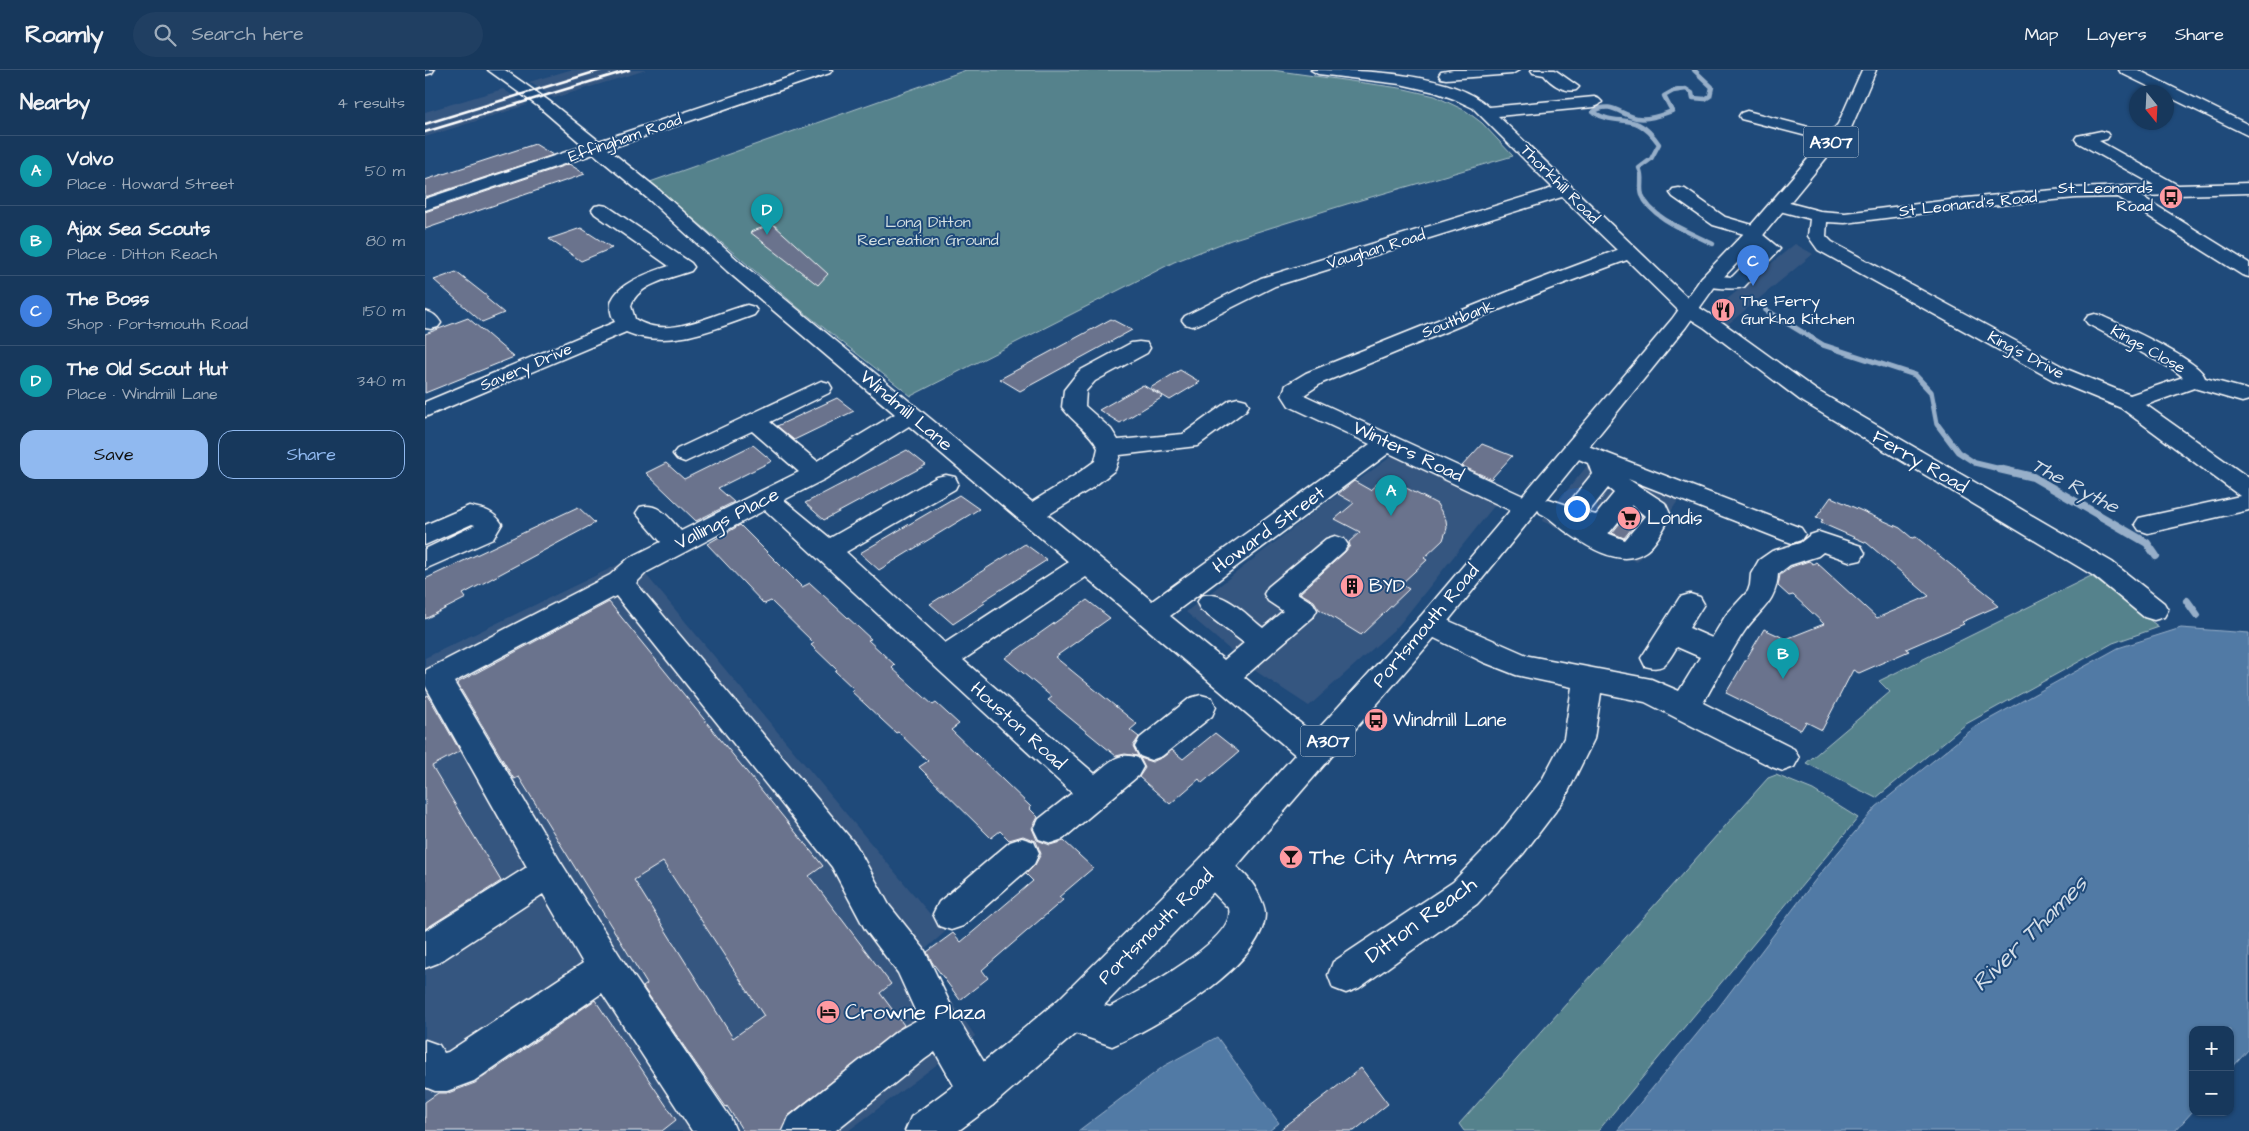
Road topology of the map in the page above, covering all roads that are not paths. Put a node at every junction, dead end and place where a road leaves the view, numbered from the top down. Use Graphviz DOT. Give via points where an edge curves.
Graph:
graph roads {
  1 [pos="495,70"];
  2 [pos="825,70"];
  3 [pos="1318,70"];
  4 [pos="1512,70"];
  5 [pos="1538,70"];
  6 [pos="1869,70"];
  7 [pos="2126,70"];
  8 [pos="1443,77"];
  9 [pos="1571,87"];
  10 [pos="1594,102"];
  11 [pos="1486,112"];
  12 [pos="1747,116"];
  13 [pos="2249,132"];
  14 [pos="2101,136"];
  15 [pos="1834,138"];
  16 [pos="596,148"];
  17 [pos="2249,188"];
  18 [pos="1565,190"];
  19 [pos="2175,190"];
  20 [pos="2120,191"];
  21 [pos="1679,193"];
  22 [pos="425,205"];
  23 [pos="1778,206"];
  24 [pos="601,210"];
  25 [pos="1820,216"];
  26 [pos="1754,234"];
  27 [pos="1630,252"];
  28 [pos="2249,271"];
  29 [pos="1689,309"];
  30 [pos="747,310"];
  31 [pos="1192,320"];
  32 [pos="2095,320"];
  33 [pos="627,324"];
  34 [pos="1139,348"];
  35 [pos="2193,381"];
  36 [pos="821,388"];
  37 [pos="1293,395"];
  38 [pos="2242,395"];
  39 [pos="2129,403"];
  40 [pos="1238,404"];
  41 [pos="425,410"];
  42 [pos="910,415"];
  43 [pos="755,421"];
  44 [pos="1387,443"];
  45 [pos="1111,448"];
  46 [pos="685,454"];
  47 [pos="1606,472"];
  48 [pos="816,473"];
  49 [pos="946,483"];
  50 [pos="2249,490"];
  51 [pos="2249,502"];
  52 [pos="775,506"];
  53 [pos="1559,512"];
  54 [pos="649,513"];
  55 [pos="1030,515"];
  56 [pos="2148,524"];
  57 [pos="1792,534"];
  58 [pos="425,536"];
  59 [pos="678,544"];
  60 [pos="1335,545"];
  61 [pos="828,551"];
  62 [pos="1851,553"];
  63 [pos="425,560"];
  64 [pos="1087,564"];
  65 [pos="629,573"];
  66 [pos="1211,604"];
  67 [pos="1690,604"];
  68 [pos="2154,610"];
  69 [pos="1150,616"];
  70 [pos="1431,624"];
  71 [pos="1672,632"];
  72 [pos="1264,643"];
  73 [pos="1717,653"];
  74 [pos="1655,658"];
  75 [pos="943,659"];
  76 [pos="1223,678"];
  77 [pos="1588,680"];
  78 [pos="1201,707"];
  79 [pos="1685,707"];
  80 [pos="1151,747"];
  81 [pos="1316,754"];
  82 [pos="1783,758"];
  83 [pos="1127,767"];
  84 [pos="1094,793"];
  85 [pos="1051,829"];
  86 [pos="1022,853"];
  87 [pos="1213,869"];
  88 [pos="548,872"];
  89 [pos="951,914"];
  90 [pos="425,951"];
  91 [pos="607,968"];
  92 [pos="1346,975"];
  93 [pos="1070,1014"];
  94 [pos="941,1027"];
  95 [pos="425,1059"];
  96 [pos="979,1091"];
  97 [pos="716,1131"];
  98 [pos="803,1131"];
  99 [pos="925,1131"];
  1 -- 16 [label="street, Windmill Lane" via="538,100"];
  2 -- 16 [label="street, Effingham Road"];
  3 -- 8 [label="street"];
  4 -- 8 [label="street"];
  5 -- 9 [label="street" via="1549,71 1554,78"];
  6 -- 15 [label="street, A307" via="1845,125"];
  7 -- 13 [label="street"];
  8 -- 11 [label="street, Thorkhill Road"];
  10 -- 11 [label="street"];
  11 -- 18 [label="street, Thorkhill Road"];
  12 -- 15 [label="street" via="1802,125"];
  14 -- 19 [label="street" via="2083,139"];
  15 -- 23 [label="street, A307"];
  16 -- 22 [label="street, Effingham Road"];
  16 -- 42 [label="street, Windmill Lane"];
  17 -- 19 [label="street, St Leonard's Road"];
  18 -- 27 [label="street, Thorkhill Road"];
  18 -- 31 [label="street, Vaughan Road" via="1268,282"];
  19 -- 20 [label="street, St Leonard's Road"];
  20 -- 25 [label="street, St Leonard's Road" via="1976,202 1845,218"];
  20 -- 28 [label="street"];
  21 -- 26 [label="street" via="1719,221"];
  23 -- 25 [label="street, St Leonard's Road"];
  23 -- 26 [label="street, A307"];
  24 -- 33 [label="street" via="684,267 627,294 622,302 621,315"];
  25 -- 39 [label="street, King's Drive" via="1815,233 1825,246 2061,375"];
  26 -- 29 [label="street, Portsmouth Road / A307" via="1771,249 1737,283 1709,280"];
  27 -- 29 [label="street, Thorkhill Road"];
  27 -- 37 [label="street, Southbank" via="1314,378 1297,386"];
  29 -- 47 [label="street, Portsmouth Road / A307"];
  29 -- 68 [label="street, Ferry Road" via="1808,395 2103,570"];
  30 -- 33 [label="street" via="680,332 659,333"];
  32 -- 35 [label="street, Kings Close" via="2182,365 2195,376"];
  33 -- 41 [label="street, Savery Drive"];
  34 -- 45 [label="street" via="1087,376 1075,390 1073,407 1103,434"];
  35 -- 38 [label="street, Kings Close"];
  35 -- 39 [label="street, Kings Close"];
  36 -- 43 [label="street"];
  37 -- 44 [label="street, Winters Road" via="1297,401"];
  39 -- 50 [label="street, King's Drive"];
  40 -- 45 [label="street" via="1189,441"];
  42 -- 48 [label="street, Vallings Place"];
  42 -- 55 [label="street, Windmill Lane"];
  43 -- 46 [label="street"];
  43 -- 48 [label="street"];
  44 -- 53 [label="street, Winters Road"];
  44 -- 69 [label="street, Howard Street"];
  45 -- 55 [label="street" via="1106,464"];
  47 -- 53 [label="street, Portsmouth Road / A307"];
  47 -- 53 [label="street" via="1601,526"];
  47 -- 53 [label="street, Winters Road" via="1656,509 1659,516 1634,547 1625,550 1587,534"];
  47 -- 57 [label="street"];
  48 -- 59 [label="street, Vallings Place"];
  49 -- 61 [label="street"];
  51 -- 56 [label="street"];
  52 -- 61 [label="street, Houston Road"];
  53 -- 70 [label="street, Portsmouth Road / A307"];
  54 -- 59 [label="street"];
  55 -- 64 [label="street, Windmill Lane"];
  58 -- 63 [label="street" via="469,515 483,518 489,524 484,533"];
  59 -- 65 [label="street, Vallings Place"];
  60 -- 72 [label="street" via="1278,594 1303,610"];
  61 -- 75 [label="street, Houston Road"];
  62 -- 73 [label="street" via="1819,540 1809,550 1781,558 1768,567 1759,596 1736,622"];
  64 -- 69 [label="street, Windmill Lane"];
  64 -- 75 [label="street"];
  65 -- 88 [label="street, Vallings Place" via="436,678"];
  65 -- 94 [label="street" via="845,856 877,917 911,962"];
  66 -- 72 [label="street"];
  67 -- 71 [label="street"];
  69 -- 76 [label="street, Windmill Lane"];
  70 -- 77 [label="street" via="1527,667"];
  70 -- 81 [label="street, Portsmouth Road / A307"];
  71 -- 73 [label="street"];
  71 -- 74 [label="street"];
  72 -- 76 [label="street"];
  73 -- 79 [label="street"];
  75 -- 84 [label="street, Houston Road"];
  76 -- 81 [label="street, Windmill Lane"];
  77 -- 79 [label="street" via="1651,691"];
  77 -- 92 [label="street, Ditton Reach" via="1579,739 1553,790 1511,844 1465,893"];
  78 -- 80 [label="street"];
  79 -- 82 [label="street"];
  81 -- 87 [label="street, Portsmouth Road / A307"];
  83 -- 84 [label="street"];
  84 -- 85 [label="street"];
  86 -- 89 [label="street"];
  87 -- 93 [label="street, Portsmouth Road / A307"];
  87 -- 93 [label="street" via="1246,904 1248,924 1237,944 1186,983 1112,1027"];
  88 -- 90 [label="street"];
  88 -- 91 [label="street"];
  91 -- 95 [label="street" via="460,1068 435,1072"];
  91 -- 97 [label="street"];
  93 -- 96 [label="street, Portsmouth Road / A307"];
  94 -- 96 [label="street"];
  94 -- 98 [label="street" via="911,1045"];
  96 -- 99 [label="street, Portsmouth Road / A307"];
}
